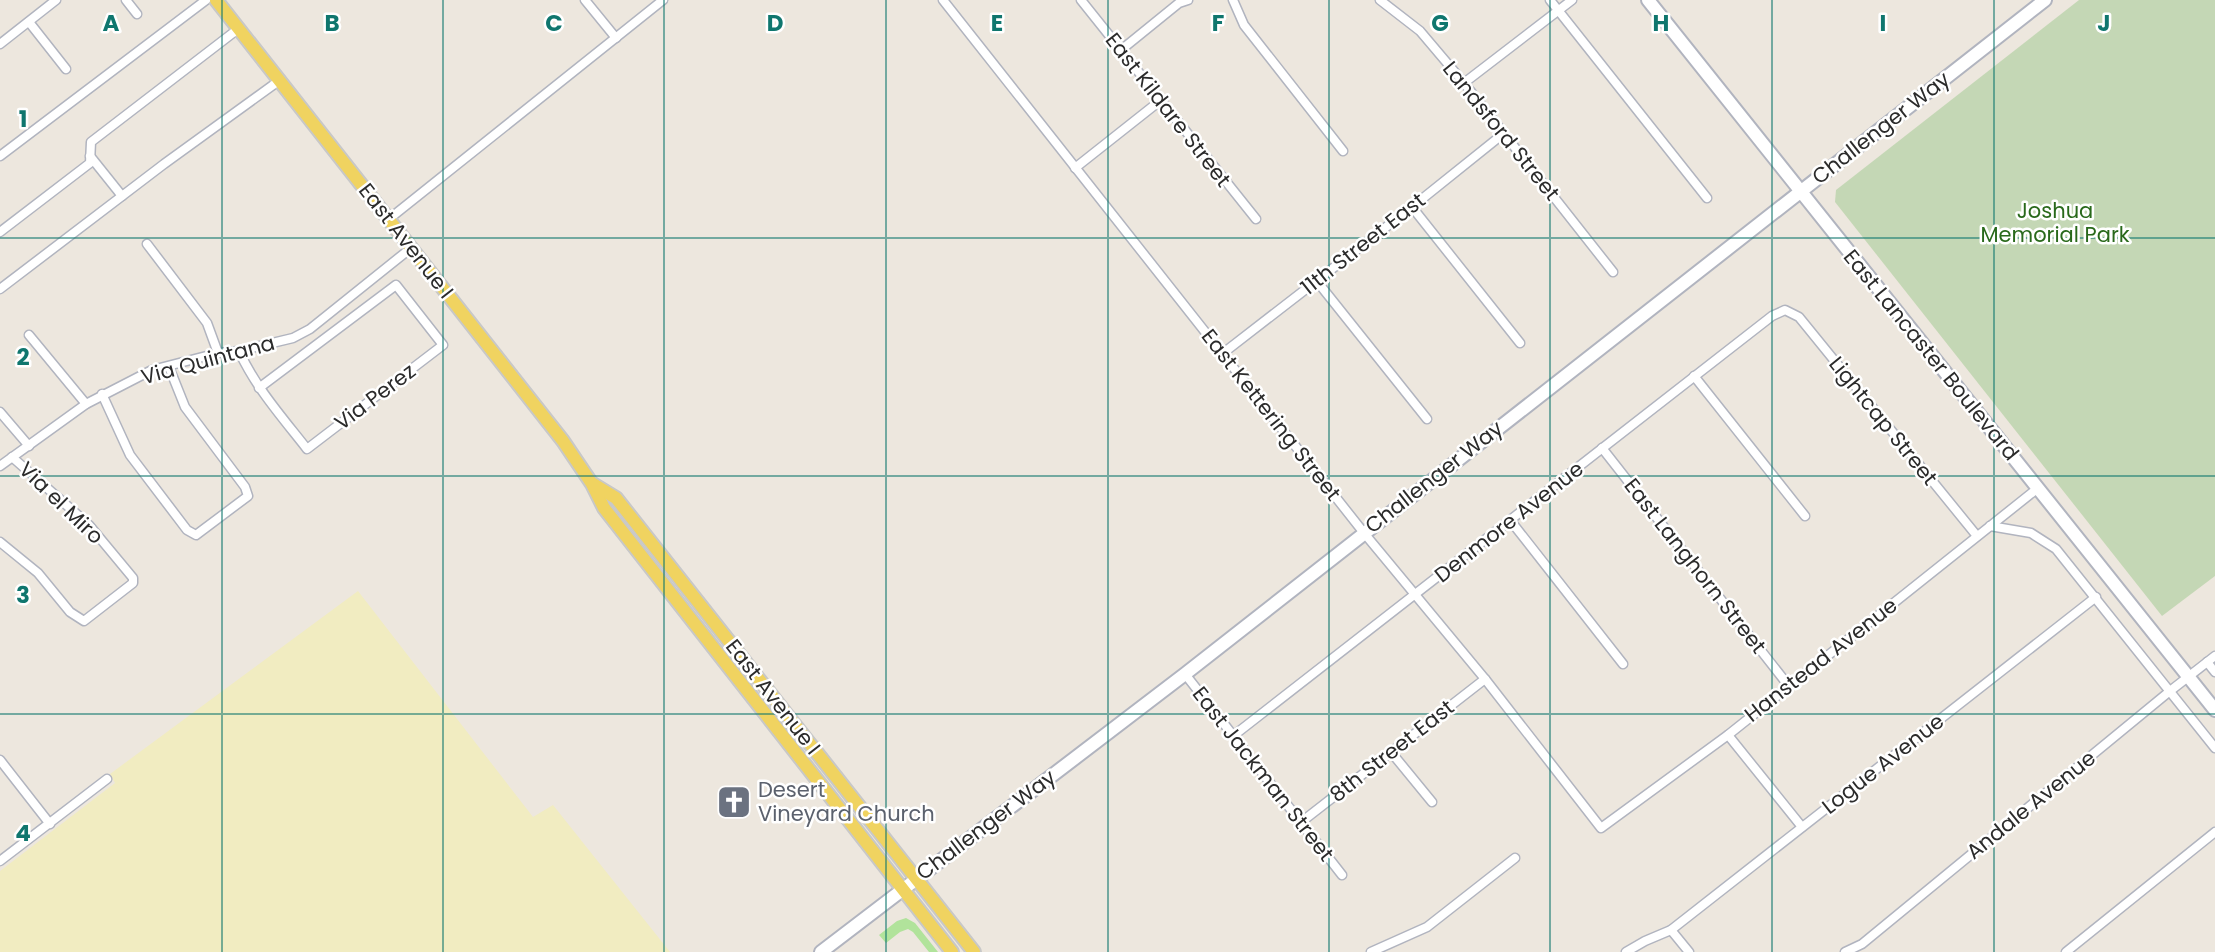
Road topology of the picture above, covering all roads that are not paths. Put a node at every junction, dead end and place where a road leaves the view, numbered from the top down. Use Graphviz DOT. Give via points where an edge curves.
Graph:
graph roads {
  1 [pos="56,0"];
  2 [pos="126,0"];
  3 [pos="206,0"];
  4 [pos="216,0"];
  5 [pos="585,0"];
  6 [pos="663,0"];
  7 [pos="943,0"];
  8 [pos="1082,0"];
  9 [pos="1188,0"];
  10 [pos="1233,0"];
  11 [pos="1380,0"];
  12 [pos="1550,0"];
  13 [pos="1572,0"];
  14 [pos="1648,0"];
  15 [pos="2045,0"];
  16 [pos="1559,10"];
  17 [pos="137,14"];
  18 [pos="29,22"];
  19 [pos="239,29"];
  20 [pos="616,38"];
  21 [pos="0,44"];
  22 [pos="1121,50"];
  23 [pos="66,69"];
  24 [pos="279,80"];
  25 [pos="1464,83"];
  26 [pos="1161,100"];
  27 [pos="1503,134"];
  28 [pos="1343,151"];
  29 [pos="0,156"];
  30 [pos="90,156"];
  31 [pos="1075,168"];
  32 [pos="1799,191"];
  33 [pos="122,196"];
  34 [pos="1707,198"];
  35 [pos="1412,207"];
  36 [pos="389,219"];
  37 [pos="1256,219"];
  38 [pos="0,232"];
  39 [pos="147,244"];
  40 [pos="411,248"];
  41 [pos="1613,272"];
  42 [pos="1316,280"];
  43 [pos="0,289"];
  44 [pos="1785,310"];
  45 [pos="29,335"];
  46 [pos="1520,343"];
  47 [pos="239,351"];
  48 [pos="218,353"];
  49 [pos="1222,354"];
  50 [pos="169,367"];
  51 [pos="1694,376"];
  52 [pos="259,388"];
  53 [pos="103,394"];
  54 [pos="86,404"];
  55 [pos="0,412"];
  56 [pos="1427,419"];
  57 [pos="29,446"];
  58 [pos="1602,448"];
  59 [pos="12,457"];
  60 [pos="0,466"];
  61 [pos="592,484"];
  62 [pos="2038,488"];
  63 [pos="1804,516"];
  64 [pos="1510,520"];
  65 [pos="1990,526"];
  66 [pos="1364,533"];
  67 [pos="1977,536"];
  68 [pos="0,542"];
  69 [pos="1415,596"];
  70 [pos="2095,597"];
  71 [pos="724,635"];
  72 [pos="711,645"];
  73 [pos="2215,656"];
  74 [pos="2207,663"];
  75 [pos="1623,664"];
  76 [pos="2215,672"];
  77 [pos="1185,674"];
  78 [pos="2189,676"];
  79 [pos="1485,679"];
  80 [pos="1788,685"];
  81 [pos="2171,691"];
  82 [pos="2215,710"];
  83 [pos="1728,734"];
  84 [pos="1233,736"];
  85 [pos="2215,748"];
  86 [pos="1391,752"];
  87 [pos="0,760"];
  88 [pos="107,779"];
  89 [pos="1432,802"];
  90 [pos="1300,823"];
  91 [pos="50,824"];
  92 [pos="1802,827"];
  93 [pos="1601,828"];
  94 [pos="2215,832"];
  95 [pos="1515,858"];
  96 [pos="0,861"];
  97 [pos="1342,875"];
  98 [pos="915,878"];
  99 [pos="903,889"];
  100 [pos="1671,930"];
  101 [pos="821,952"];
  102 [pos="952,952"];
  103 [pos="974,952"];
  104 [pos="1371,952"];
  105 [pos="1626,952"];
  106 [pos="1689,952"];
  107 [pos="1845,952"];
  108 [pos="2066,952"];
  1 -- 18 [label="street"];
  2 -- 17 [label="street"];
  3 -- 29 [label="street"];
  4 -- 19 [label="main road, East Avenue I"];
  5 -- 20 [label="street"];
  6 -- 20 [label="street"];
  7 -- 31 [label="street, East Kettering Street"];
  8 -- 22 [label="street, East Kildare Street"];
  9 -- 22 [label="street" via="1178,3"];
  10 -- 28 [label="street" via="1244,25"];
  11 -- 25 [label="street, Landsford Street" via="1420,31"];
  12 -- 16 [label="street"];
  13 -- 16 [label="street"];
  14 -- 32 [label="main road, East Lancaster Boulevard"];
  15 -- 32 [label="main road, Challenger Way"];
  16 -- 25 [label="street"];
  16 -- 34 [label="street"];
  18 -- 21 [label="street"];
  18 -- 23 [label="street"];
  19 -- 24 [label="main road, East Avenue I"];
  19 -- 30 [label="street" via="91,142"];
  20 -- 36 [label="street"];
  22 -- 26 [label="street, East Kildare Street"];
  24 -- 33 [label="street"];
  24 -- 36 [label="main road, East Avenue I"];
  25 -- 27 [label="street, Landsford Street"];
  26 -- 31 [label="street"];
  26 -- 37 [label="street, East Kildare Street"];
  27 -- 35 [label="street, 11th Street East"];
  27 -- 41 [label="street, Landsford Street"];
  30 -- 33 [label="street"];
  30 -- 38 [label="street" via="90,163"];
  31 -- 49 [label="street, East Kettering Street"];
  32 -- 62 [label="main road, East Lancaster Boulevard"];
  32 -- 66 [label="main road, Challenger Way"];
  33 -- 43 [label="street"];
  35 -- 42 [label="street, 11th Street East"];
  35 -- 46 [label="street"];
  36 -- 40 [label="main road, East Avenue I"];
  39 -- 48 [label="street" via="208,323"];
  40 -- 47 [label="street, Via Quintana" via="310,329 293,338"];
  40 -- 61 [label="main road, East Avenue I"];
  42 -- 49 [label="street, 11th Street East"];
  42 -- 56 [label="street"];
  44 -- 51 [label="street, Denmore Avenue"];
  44 -- 67 [label="street, Lightcap Street" via="1798,317"];
  45 -- 54 [label="street"];
  47 -- 48 [label="street, Via Quintana"];
  47 -- 52 [label="street"];
  48 -- 50 [label="street, Via Quintana"];
  49 -- 66 [label="street, East Kettering Street"];
  50 -- 53 [label="street, Via Quintana" via="152,370"];
  50 -- 53 [label="street" via="185,407 248,496 196,535 187,530 130,456"];
  51 -- 58 [label="street, Denmore Avenue"];
  51 -- 63 [label="street"];
  52 -- 52 [label="street, Via Perez" via="396,285 443,345 307,449"];
  53 -- 54 [label="street, Via Quintana"];
  54 -- 57 [label="street, Via Quintana"];
  55 -- 57 [label="street, Via el Miro"];
  57 -- 59 [label="street, Via Quintana"];
  58 -- 64 [label="street, Denmore Avenue"];
  58 -- 80 [label="street, East Langhorn Street"];
  59 -- 60 [label="street, Via Quintana"];
  59 -- 68 [label="street, Via el Miro" via="89,525 134,583 84,621"];
  61 -- 71 [label="main road, East Avenue I" via="616,498"];
  61 -- 72 [label="main road, East Avenue I" via="604,508"];
  62 -- 65 [label="street, Hanstead Avenue"];
  62 -- 78 [label="main road, East Lancaster Boulevard"];
  64 -- 69 [label="street, Denmore Avenue"];
  64 -- 75 [label="street"];
  65 -- 67 [label="street, Hanstead Avenue"];
  65 -- 70 [label="street" via="2031,533 2056,549"];
  66 -- 69 [label="street, East Kettering Street"];
  66 -- 77 [label="main road, Challenger Way"];
  67 -- 80 [label="street, Hanstead Avenue"];
  69 -- 79 [label="street, East Kettering Street"];
  69 -- 84 [label="street, Denmore Avenue"];
  70 -- 81 [label="street"];
  70 -- 92 [label="street, Logue Avenue"];
  71 -- 72 [label="main road"];
  71 -- 98 [label="main road, East Avenue I"];
  72 -- 99 [label="main road, East Avenue I"];
  73 -- 74 [label="street, Andale Avenue"];
  74 -- 76 [label="street"];
  74 -- 78 [label="street, Andale Avenue"];
  77 -- 84 [label="street, East Jackman Street"];
  77 -- 98 [label="main road, Challenger Way"];
  78 -- 81 [label="street, Andale Avenue"];
  78 -- 82 [label="main road, East Lancaster Boulevard"];
  79 -- 86 [label="street, 8th Street East"];
  79 -- 93 [label="street, East Kettering Street"];
  80 -- 83 [label="street, Hanstead Avenue"];
  81 -- 85 [label="street"];
  81 -- 107 [label="street, Andale Avenue" via="1862,944"];
  83 -- 92 [label="street"];
  83 -- 93 [label="street, Hanstead Avenue"];
  84 -- 90 [label="street, East Jackman Street"];
  86 -- 89 [label="street"];
  86 -- 90 [label="street, 8th Street East"];
  87 -- 91 [label="street"];
  88 -- 91 [label="street"];
  90 -- 97 [label="street, East Jackman Street"];
  91 -- 96 [label="street"];
  92 -- 100 [label="street, Logue Avenue"];
  94 -- 108 [label="street"];
  95 -- 104 [label="street" via="1427,927"];
  98 -- 99 [label="main road, Challenger Way"];
  98 -- 103 [label="main road, East Avenue I"];
  99 -- 101 [label="main road, Challenger Way"];
  99 -- 102 [label="main road, East Avenue I"];
  100 -- 105 [label="street, Logue Avenue"];
  100 -- 106 [label="street"];
}
